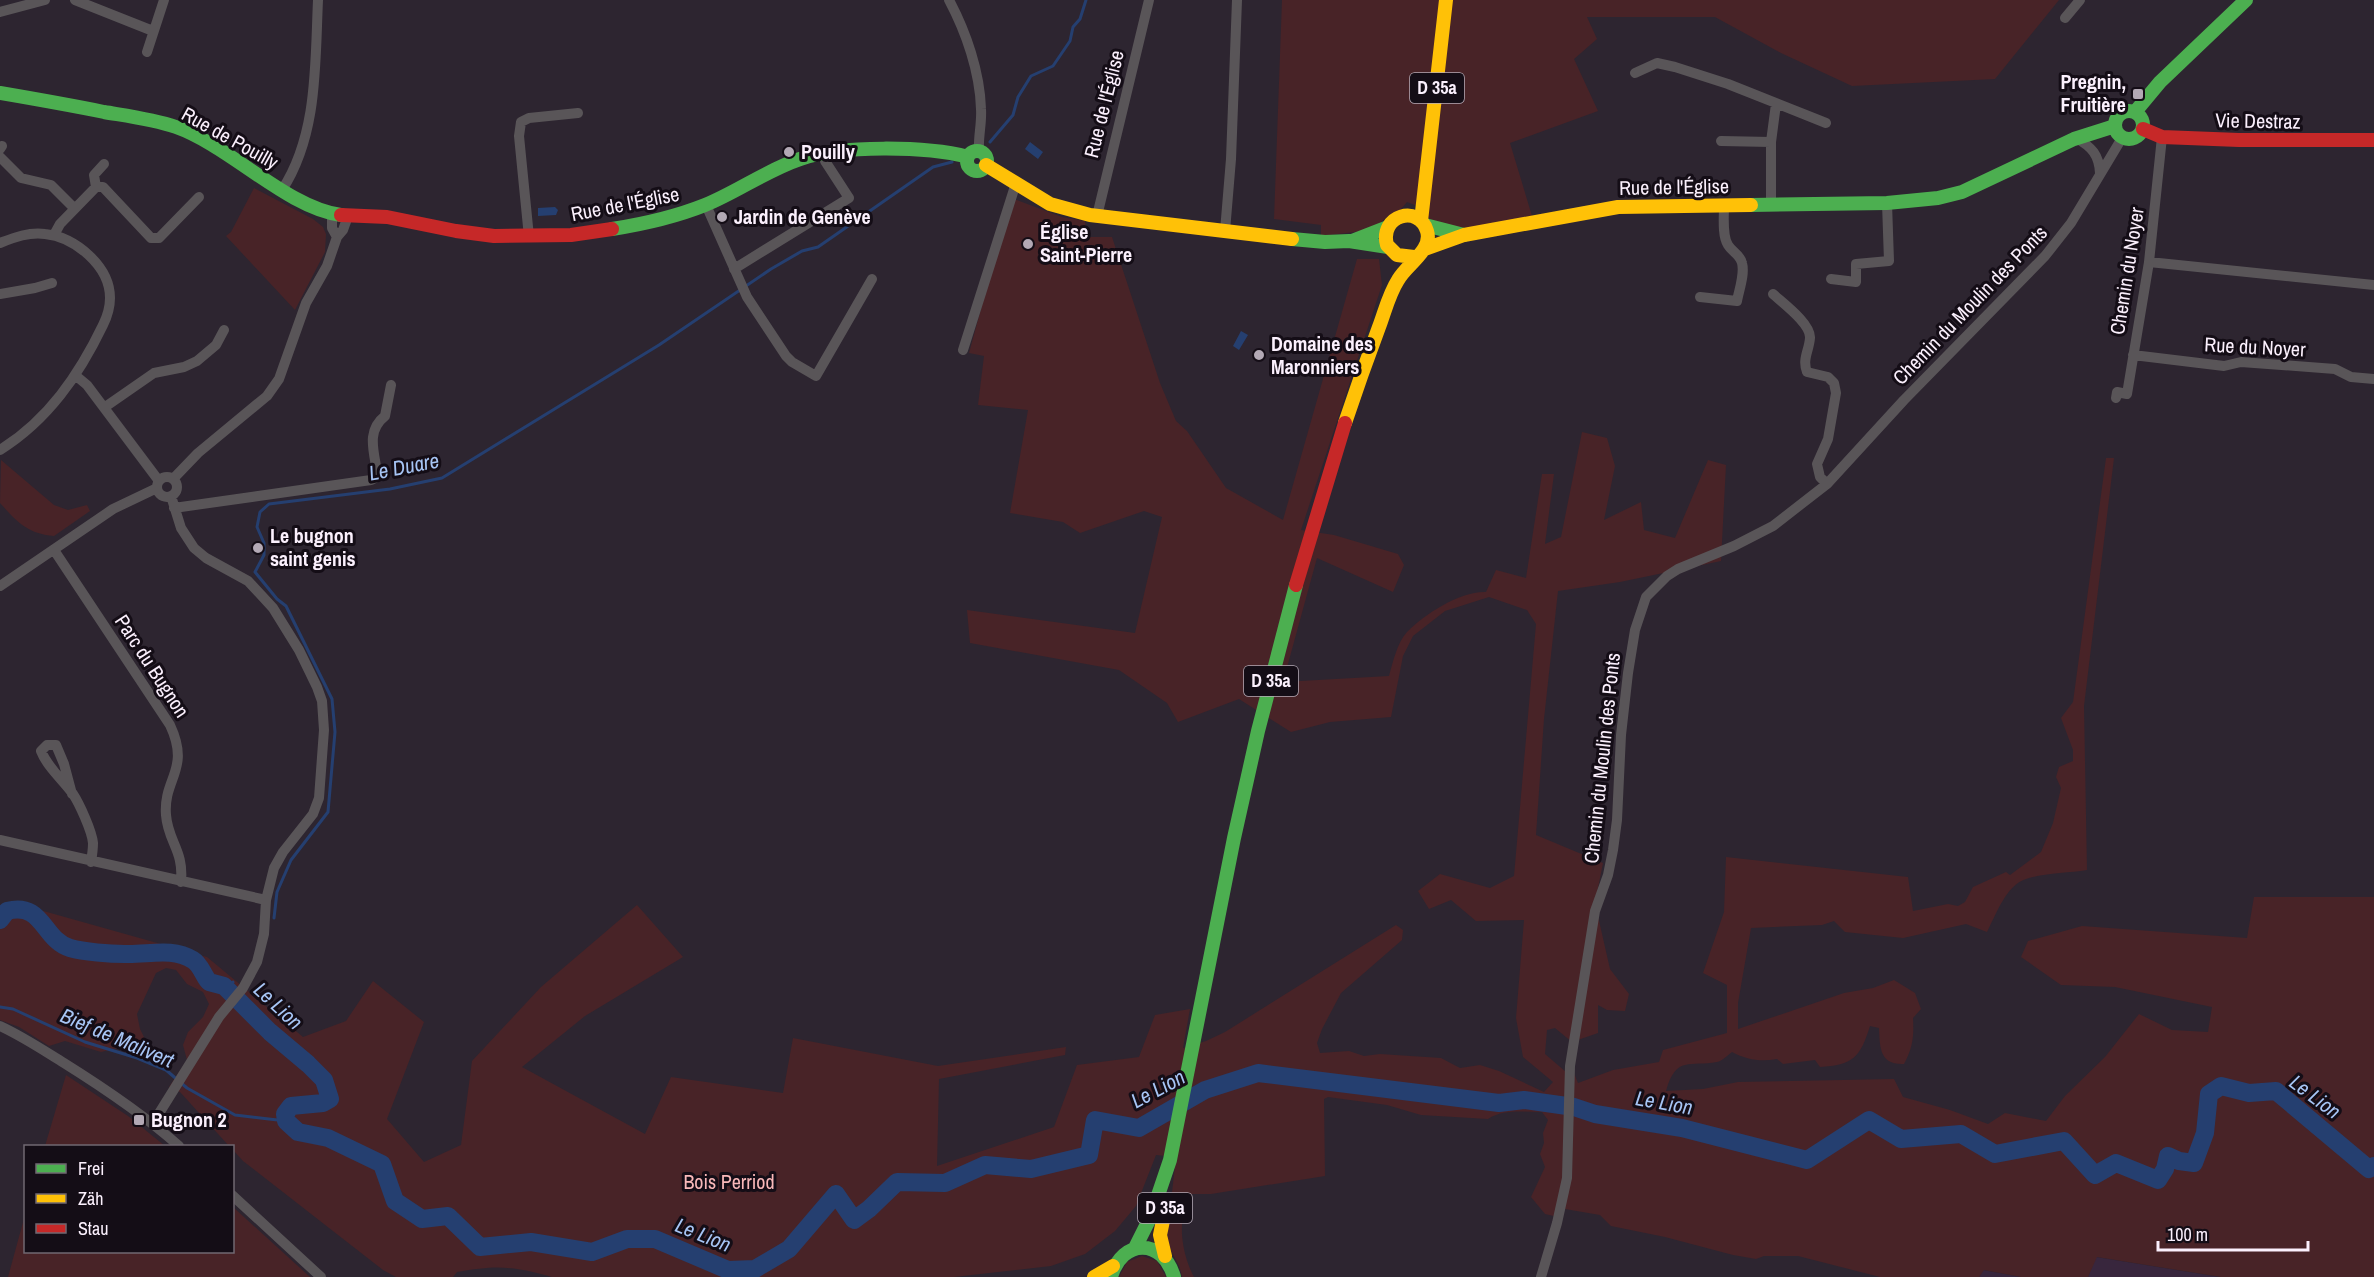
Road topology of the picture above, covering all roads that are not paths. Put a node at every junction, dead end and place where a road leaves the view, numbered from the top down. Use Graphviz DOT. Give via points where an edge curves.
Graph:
graph roads {
  1 [pos="45,0"];
  2 [pos="75,0"];
  3 [pos="164,0"];
  4 [pos="318,0"];
  5 [pos="949,0"];
  6 [pos="1149,0"];
  7 [pos="1236,0"];
  8 [pos="1446,0"];
  9 [pos="2080,0"];
  10 [pos="2246,0"];
  11 [pos="0,12"];
  12 [pos="2065,18"];
  13 [pos="153,31"];
  14 [pos="147,52"];
  15 [pos="1635,73"];
  16 [pos="0,93"];
  17 [pos="1776,104"];
  18 [pos="2135,112"];
  19 [pos="578,113"];
  20 [pos="1826,123"];
  21 [pos="2143,129"];
  22 [pos="2118,132"];
  23 [pos="2162,137"];
  24 [pos="2076,138"];
  25 [pos="2374,140"];
  26 [pos="1721,141"];
  27 [pos="1771,142"];
  28 [pos="1,151"];
  29 [pos="823,152"];
  30 [pos="974,154"];
  31 [pos="104,164"];
  32 [pos="2100,173"];
  33 [pos="1016,183"];
  34 [pos="96,187"];
  35 [pos="282,190"];
  36 [pos="199,198"];
  37 [pos="1887,203"];
  38 [pos="706,205"];
  39 [pos="1771,205"];
  40 [pos="1724,206"];
  41 [pos="74,208"];
  42 [pos="332,214"];
  43 [pos="348,216"];
  44 [pos="1097,216"];
  45 [pos="1416,220"];
  46 [pos="1388,227"];
  47 [pos="1225,231"];
  48 [pos="1464,235"];
  49 [pos="54,236"];
  50 [pos="337,237"];
  51 [pos="529,237"];
  52 [pos="1349,242"];
  53 [pos="0,243"];
  54 [pos="1392,252"];
  55 [pos="1420,253"];
  56 [pos="2149,262"];
  57 [pos="734,269"];
  58 [pos="872,279"];
  59 [pos="1831,279"];
  60 [pos="52,283"];
  61 [pos="1394,285"];
  62 [pos="2374,285"];
  63 [pos="0,294"];
  64 [pos="1773,294"];
  65 [pos="1700,297"];
  66 [pos="225,330"];
  67 [pos="963,350"];
  68 [pos="2133,355"];
  69 [pos="75,375"];
  70 [pos="2374,379"];
  71 [pos="391,385"];
  72 [pos="2116,398"];
  73 [pos="105,408"];
  74 [pos="0,450"];
  75 [pos="173,479"];
  76 [pos="158,484"];
  77 [pos="1827,484"];
  78 [pos="171,496"];
  79 [pos="174,508"];
  80 [pos="54,550"];
  81 [pos="2,581"];
  82 [pos="72,794"];
  83 [pos="0,840"];
  84 [pos="91,862"];
  85 [pos="181,882"];
  86 [pos="266,900"];
  87 [pos="0,1026"];
  88 [pos="153,1123"];
  89 [pos="178,1145"];
  90 [pos="1170,1160"];
  91 [pos="234,1197"];
  92 [pos="1135,1248"];
  93 [pos="1165,1256"];
  94 [pos="1112,1272"];
  95 [pos="321,1277"];
  96 [pos="1095,1277"];
  97 [pos="1174,1277"];
  98 [pos="1541,1277"];
  1 -- 11 [label="street"];
  2 -- 13 [label="street"];
  3 -- 13 [label="street"];
  4 -- 35 [label="street, Rue de Pouilly" via="308,131 296,166"];
  5 -- 30 [label="street" via="978,83 982,112"];
  6 -- 44 [label="street, Rue de l'Église"];
  7 -- 47 [label="street"];
  8 -- 45 [label="street, D 35a" via="1434,111"];
  9 -- 12 [label="street"];
  10 -- 18 [label="street" via="2160,82"];
  13 -- 14 [label="street"];
  15 -- 17 [label="street" via="1657,63 1728,84"];
  16 -- 35 [label="street, Rue de Pouilly" via="176,127 206,141"];
  17 -- 20 [label="street"];
  17 -- 27 [label="street"];
  18 -- 21 [label="street" via="2143,120"];
  18 -- 22 [label="street" via="2120,114"];
  19 -- 51 [label="street" via="521,122"];
  21 -- 22 [label="street" via="2134,138"];
  21 -- 23 [label="street, Vie Destraz"];
  22 -- 24 [label="street, Rue de l'Église"];
  22 -- 32 [label="street, Chemin du Moulin des Ponts"];
  23 -- 25 [label="street, Vie Destraz"];
  23 -- 56 [label="street, Chemin du Noyer"];
  24 -- 32 [label="street" via="2094,152"];
  24 -- 37 [label="street, Rue de l'Église" via="1962,192"];
  26 -- 27 [label="street"];
  27 -- 39 [label="street"];
  28 -- 41 [label="street" via="21,178 51,185"];
  29 -- 30 [label="street, Rue de l'Église" via="906,149"];
  29 -- 38 [label="street, Rue de l'Église" via="787,164"];
  29 -- 57 [label="street" via="849,198"];
  30 -- 33 [label="street, Rue de l'Église" via="969,167 982,170 987,165"];
  31 -- 34 [label="street" via="94,174"];
  32 -- 77 [label="street, Chemin du Moulin des Ponts" via="2071,223 2045,256"];
  33 -- 44 [label="street" via="1050,204"];
  33 -- 67 [label="street"];
  34 -- 36 [label="street" via="103,187 151,238 159,238"];
  34 -- 41 [label="street"];
  35 -- 42 [label="street, Rue de l'Église"];
  37 -- 39 [label="street, Rue de l'Église"];
  37 -- 59 [label="street" via="1889,261 1856,264 1856,282"];
  38 -- 51 [label="street, Rue de l'Église" via="635,226 571,236"];
  38 -- 57 [label="street"];
  39 -- 40 [label="street, Rue de l'Église"];
  40 -- 48 [label="street, Rue de l'Église" via="1607,208"];
  40 -- 65 [label="street" via="1726,240 1743,268 1737,301"];
  41 -- 49 [label="street"];
  42 -- 43 [label="street, Rue de l'Église"];
  42 -- 50 [label="street"];
  43 -- 50 [label="street"];
  43 -- 51 [label="street, Rue de l'Église" via="387,217 474,234"];
  44 -- 47 [label="street"];
  45 -- 46 [label="street" via="1392,222"];
  45 -- 48 [label="street, Rue de l'Église"];
  45 -- 55 [label="street" via="1429,235"];
  46 -- 52 [label="street"];
  46 -- 54 [label="street" via="1386,241"];
  47 -- 52 [label="street"];
  48 -- 55 [label="street, Rue de l'Église"];
  49 -- 53 [label="street" via="28,234"];
  49 -- 69 [label="street" via="74,244 95,262 110,297 108,315"];
  50 -- 75 [label="street" via="327,266 306,303 279,379 267,396"];
  52 -- 54 [label="street"];
  54 -- 55 [label="street" via="1408,259"];
  54 -- 61 [label="street, D 35a"];
  55 -- 61 [label="street, D 35a"];
  56 -- 62 [label="street"];
  56 -- 68 [label="street, Chemin du Noyer"];
  57 -- 58 [label="street" via="747,297 786,356 816,376"];
  60 -- 63 [label="street"];
  61 -- 90 [label="street, D 35a" via="1336,452 1294,594 1246,786"];
  64 -- 77 [label="street" via="1808,328 1804,364 1807,372 1828,377 1834,383 1836,393 1828,439 1817,464 1820,477"];
  66 -- 73 [label="street" via="216,345 197,361 154,373"];
  68 -- 70 [label="street, Rue du Noyer" via="2224,366 2241,362 2335,369 2351,377"];
  68 -- 72 [label="street, Chemin du Noyer" via="2127,394 2117,392"];
  69 -- 73 [label="street"];
  69 -- 74 [label="street" via="41,418"];
  71 -- 79 [label="street" via="385,416 375,423 372,432 375,478"];
  73 -- 76 [label="street"];
  75 -- 76 [label="street" via="168,477"];
  75 -- 78 [label="street" via="177,488"];
  76 -- 78 [label="street" via="162,495"];
  76 -- 80 [label="street" via="113,508"];
  77 -- 98 [label="street, Chemin du Moulin des Ponts" via="1765,531 1678,568 1654,587 1642,607 1628,673 1613,850 1595,911 1570,1066 1567,1178"];
  78 -- 79 [label="street"];
  79 -- 86 [label="street" via="185,538 194,548 248,581 273,608 299,650 322,701 320,798 274,868"];
  80 -- 81 [label="street"];
  80 -- 85 [label="street, Parc du Bugnon" via="176,737 179,761 166,813 182,866"];
  82 -- 84 [label="street" via="93,842"];
  83 -- 84 [label="street"];
  84 -- 85 [label="street"];
  85 -- 86 [label="street"];
  86 -- 88 [label="street" via="260,952 243,988 226,1007"];
  87 -- 88 [label="street" via="81,1073"];
  88 -- 89 [label="street"];
  90 -- 92 [label="street, D 35a" via="1154,1213"];
  90 -- 93 [label="street, D 35a" via="1170,1186 1160,1235"];
  91 -- 95 [label="street"];
  92 -- 93 [label="street" via="1148,1247"];
  92 -- 94 [label="street" via="1122,1254"];
  93 -- 97 [label="street"];
  94 -- 96 [label="street"];
}
